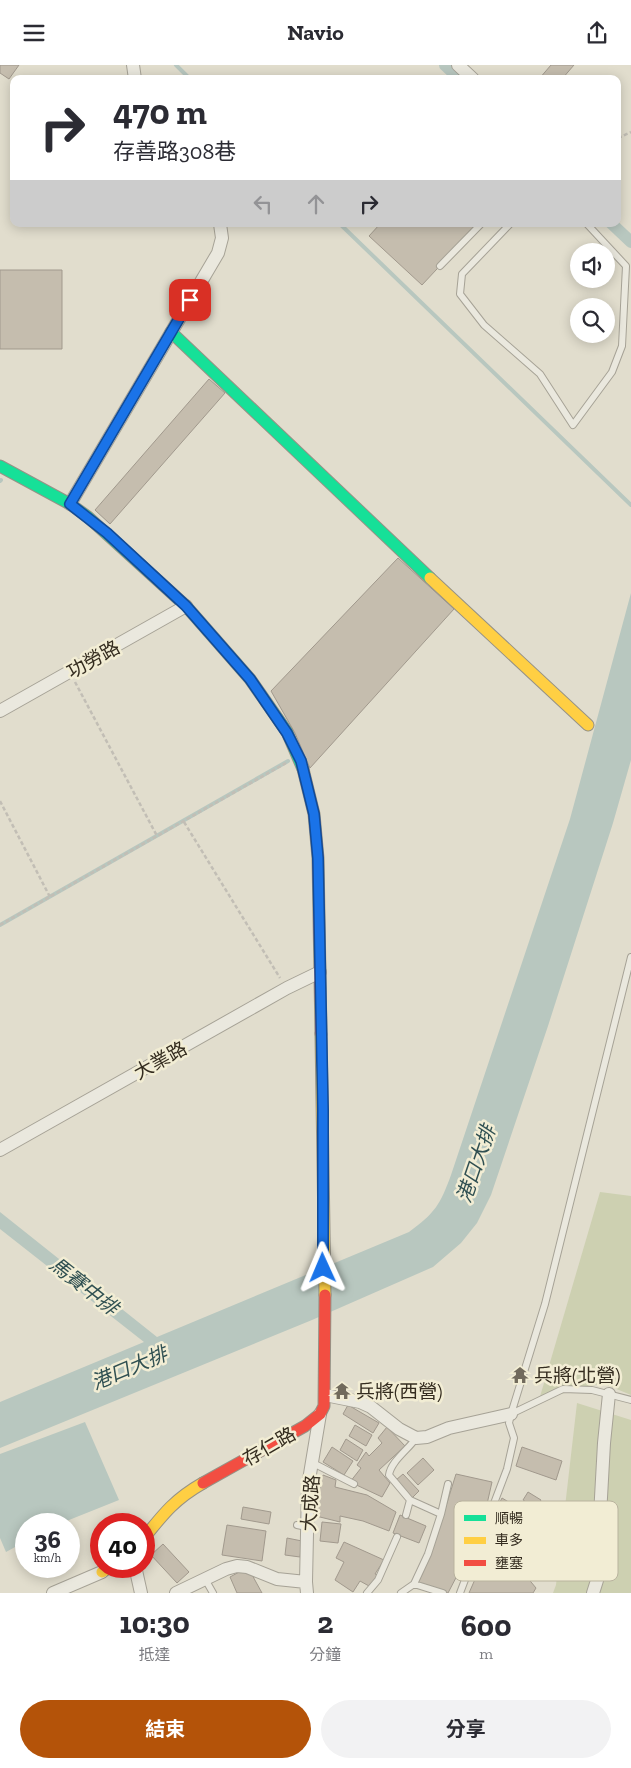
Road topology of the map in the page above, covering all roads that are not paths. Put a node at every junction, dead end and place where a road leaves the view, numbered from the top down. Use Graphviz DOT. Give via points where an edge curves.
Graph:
graph roads {
  1 [pos="458,65"];
  2 [pos="469,75"];
  3 [pos="220,227"];
  4 [pos="478,227"];
  5 [pos="507,227"];
  6 [pos="590,227"];
  7 [pos="440,266"];
  8 [pos="171,332"];
  9 [pos="0,466"];
  10 [pos="70,504"];
  11 [pos="186,606"];
  12 [pos="0,711"];
  13 [pos="588,725"];
  14 [pos="631,957"];
  15 [pos="320,972"];
  16 [pos="0,1150"];
  17 [pos="325,1395"];
  18 [pos="609,1395"];
  19 [pos="631,1400"];
  20 [pos="320,1414"];
  21 [pos="511,1414"];
  22 [pos="416,1438"];
  23 [pos="313,1463"];
  24 [pos="354,1484"];
  25 [pos="448,1484"];
  26 [pos="410,1500"];
  27 [pos="495,1501"];
  28 [pos="601,1501"];
  29 [pos="441,1514"];
  30 [pos="406,1515"];
  31 [pos="155,1524"];
  32 [pos="397,1537"];
  33 [pos="90,1577"];
  34 [pos="138,1578"];
  35 [pos="205,1579"];
  36 [pos="465,1581"];
  37 [pos="597,1581"];
  38 [pos="414,1584"];
  39 [pos="307,1588"];
  40 [pos="53,1593"];
  41 [pos="141,1593"];
  42 [pos="176,1593"];
  43 [pos="213,1593"];
  44 [pos="366,1593"];
  45 [pos="401,1593"];
  46 [pos="443,1593"];
  47 [pos="460,1593"];
  48 [pos="593,1593"];
  1 -- 2 [label="street"];
  3 -- 8 [label="street" via="222,238 218,253"];
  4 -- 7 [label="lane"];
  5 -- 6 [label="lane" via="462,274 460,293 484,325 540,373 573,425 612,372 622,347 626,266"];
  8 -- 10 [label="street"];
  8 -- 13 [label="street"];
  9 -- 10 [label="street"];
  10 -- 11 [label="street" via="107,533"];
  11 -- 12 [label="street, 功勞路"];
  11 -- 15 [label="street" via="250,679 287,733 301,761 314,814"];
  14 -- 21 [label="lane" via="545,1304"];
  15 -- 16 [label="street, 大業路"];
  15 -- 17 [label="street"];
  17 -- 20 [label="street"];
  17 -- 22 [label="street" via="371,1407"];
  18 -- 19 [label="lane"];
  18 -- 21 [label="lane" via="592,1390 563,1389"];
  18 -- 28 [label="street"];
  20 -- 23 [label="street, 大成路"];
  20 -- 31 [label="street, 存仁路" via="305,1426 183,1495"];
  21 -- 22 [label="street"];
  21 -- 27 [label="lane" via="509,1423 514,1438"];
  22 -- 26 [label="lane" via="390,1469 389,1475"];
  23 -- 24 [label="lane"];
  23 -- 39 [label="street, 大成路" via="306,1523"];
  25 -- 29 [label="lane"];
  26 -- 29 [label="lane"];
  26 -- 30 [label="lane"];
  29 -- 38 [label="lane"];
  32 -- 44 [label="lane" via="378,1580"];
  33 -- 40 [label="street"];
  34 -- 41 [label="street"];
  35 -- 39 [label="street" via="237,1566"];
  35 -- 42 [label="street"];
  35 -- 43 [label="lane"];
  36 -- 47 [label="lane"];
  37 -- 48 [label="street"];
  38 -- 45 [label="lane"];
  38 -- 46 [label="lane"];
}
